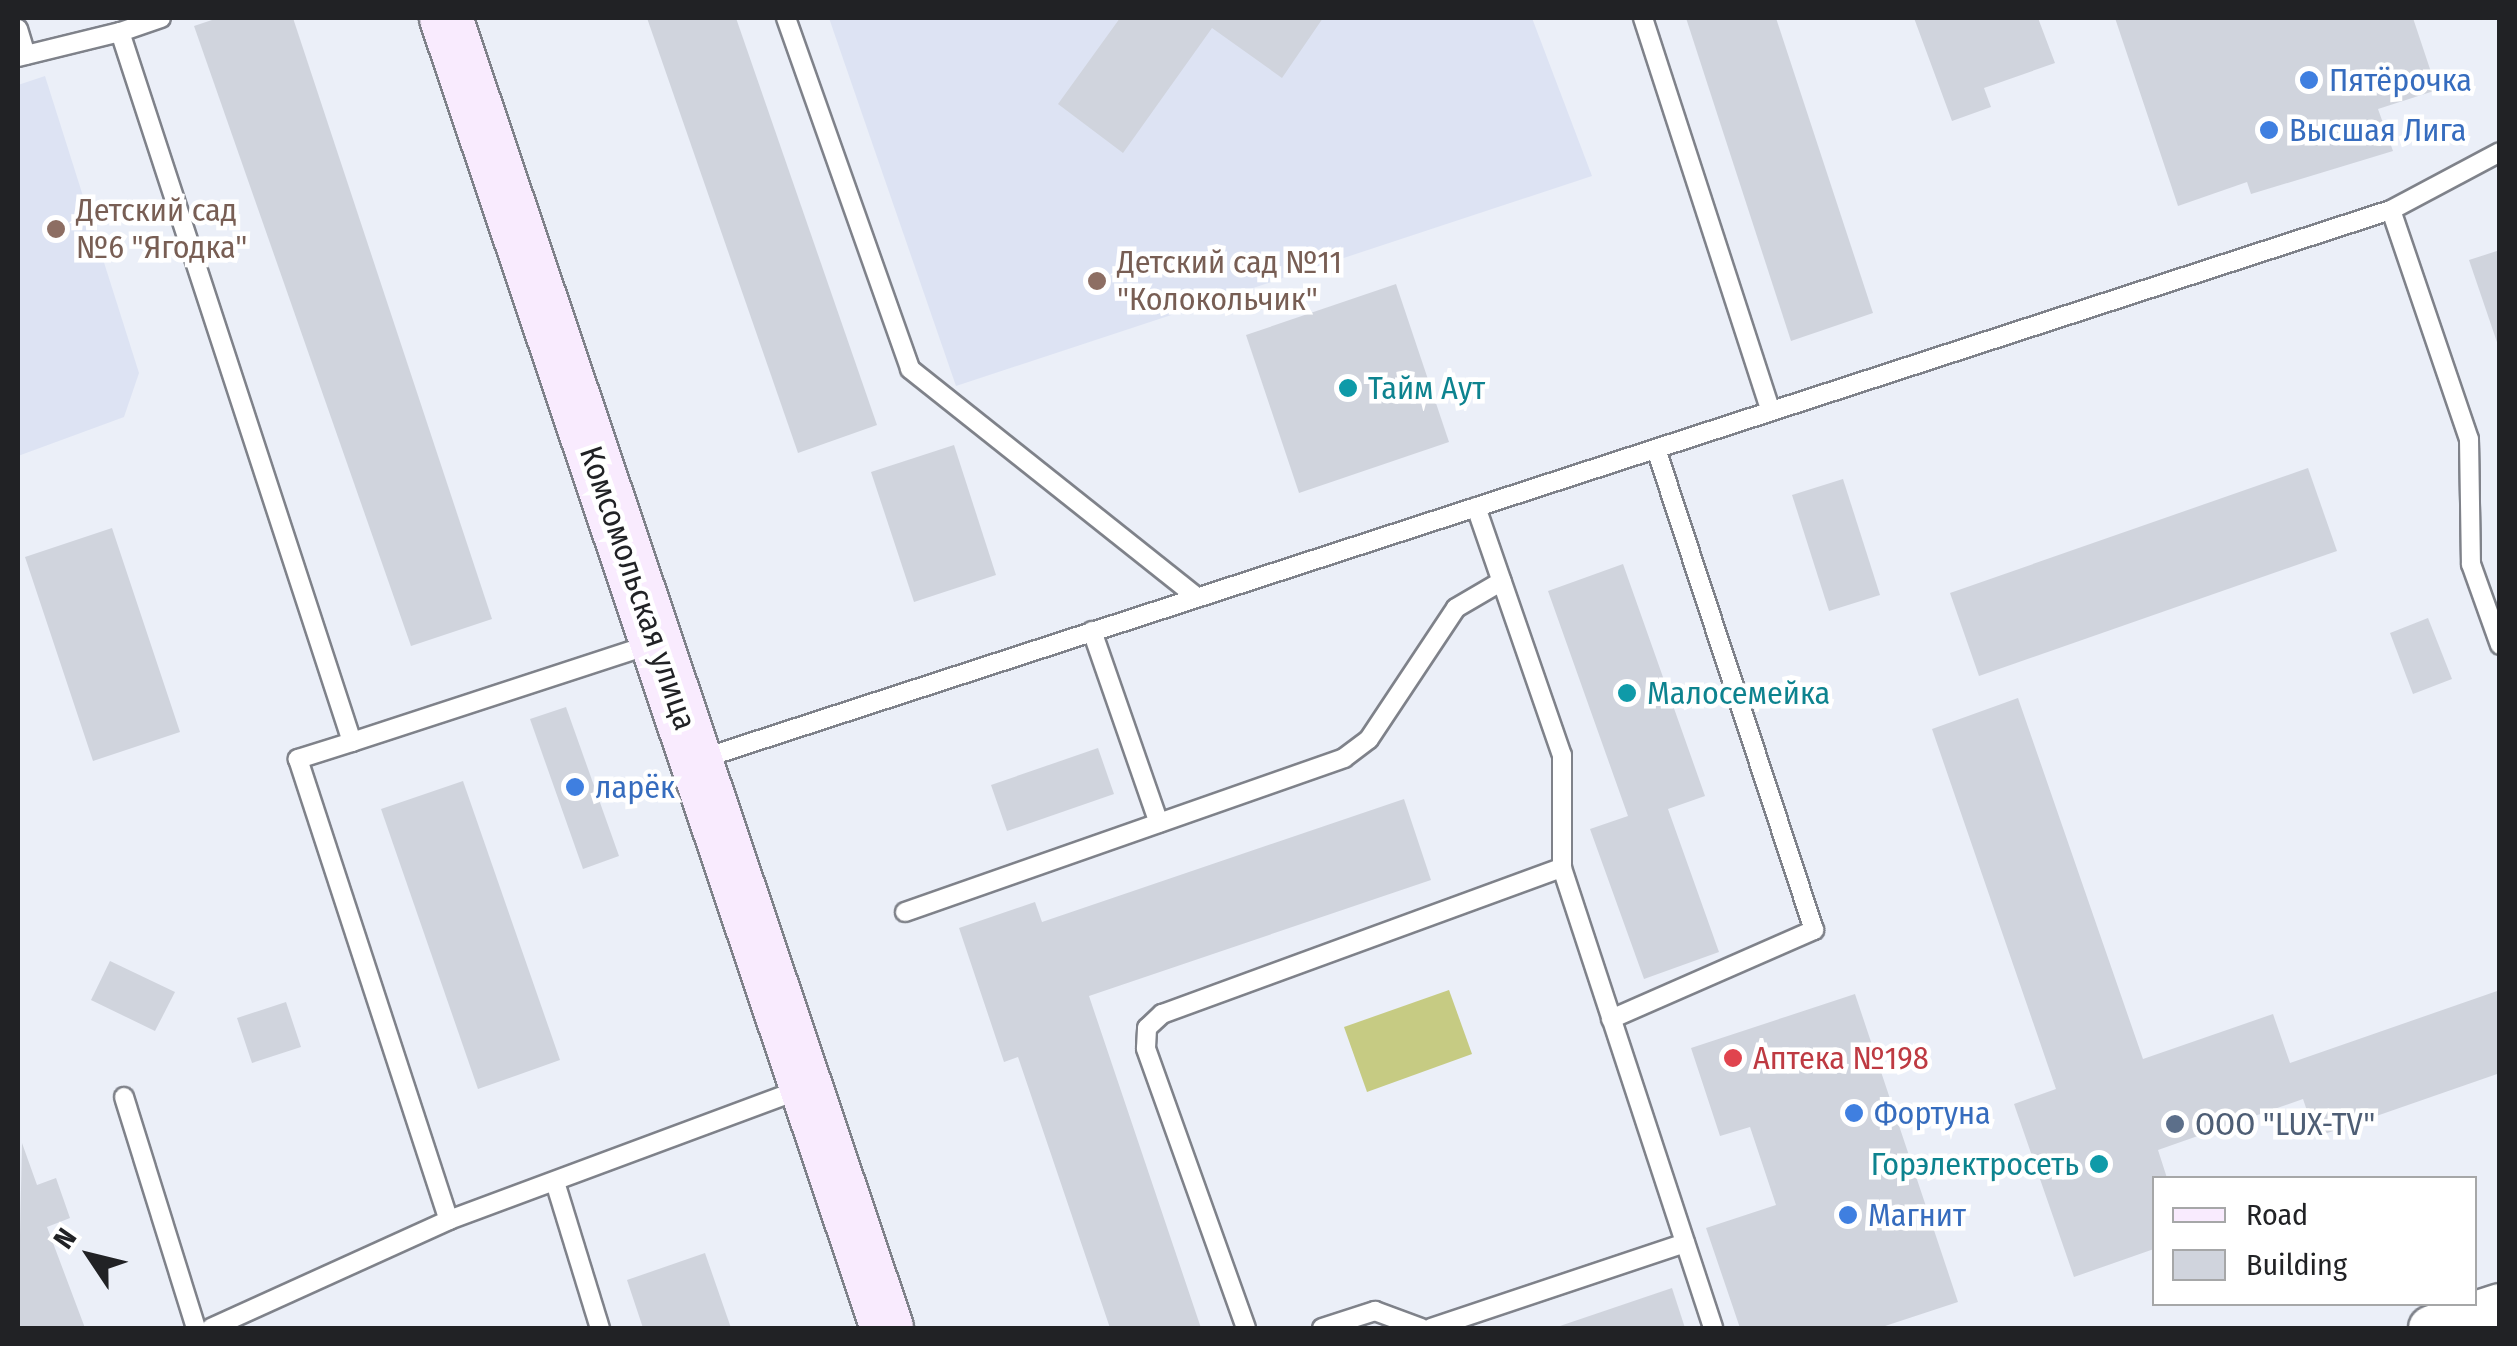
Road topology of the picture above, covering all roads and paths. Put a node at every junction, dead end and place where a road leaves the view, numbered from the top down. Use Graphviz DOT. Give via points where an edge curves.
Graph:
graph roads {
  1 [pos="161,18"];
  2 [pos="446,18"];
  3 [pos="786,18"];
  4 [pos="1644,18"];
  5 [pos="18,29"];
  6 [pos="120,32"];
  7 [pos="22,56"];
  8 [pos="2500,152"];
  9 [pos="2391,210"];
  10 [pos="1771,411"];
  11 [pos="1656,448"];
  12 [pos="1476,506"];
  13 [pos="1502,581"];
  14 [pos="1197,597"];
  15 [pos="1092,631"];
  16 [pos="656,642"];
  17 [pos="2500,645"];
  18 [pos="352,742"];
  19 [pos="696,760"];
  20 [pos="1159,823"];
  21 [pos="1562,868"];
  22 [pos="905,912"];
  23 [pos="1612,1019"];
  24 [pos="806,1088"];
  25 [pos="124,1098"];
  26 [pos="555,1182"];
  27 [pos="449,1220"];
  28 [pos="1685,1244"];
  29 [pos="2500,1306"];
  30 [pos="196,1328"];
  31 [pos="211,1328"];
  32 [pos="600,1328"];
  33 [pos="888,1328"];
  34 [pos="1246,1328"];
  35 [pos="1322,1328"];
  36 [pos="1421,1328"];
  37 [pos="1431,1328"];
  38 [pos="1713,1328"];
  39 [pos="2432,1328"];
  1 -- 6 [label="lane"];
  2 -- 16 [label="main road, Комсомольская улица"];
  3 -- 14 [label="lane" via="910,369"];
  4 -- 10 [label="lane"];
  5 -- 7 [label="lane"];
  6 -- 7 [label="lane"];
  6 -- 18 [label="lane"];
  8 -- 9 [label="lane"];
  9 -- 10 [label="lane"];
  9 -- 17 [label="lane" via="2469,440 2471,564"];
  10 -- 11 [label="lane"];
  11 -- 12 [label="lane"];
  11 -- 23 [label="lane" via="1816,912 1800,943"];
  12 -- 13 [label="lane"];
  12 -- 14 [label="lane"];
  13 -- 20 [label="lane" via="1456,608 1357,751"];
  13 -- 21 [label="lane" via="1562,755"];
  14 -- 15 [label="lane"];
  15 -- 19 [label="lane"];
  15 -- 20 [label="lane"];
  16 -- 18 [label="lane"];
  16 -- 19 [label="main road, Комсомольская улица"];
  18 -- 27 [label="lane" via="298,759"];
  19 -- 24 [label="main road, Комсомольская улица"];
  20 -- 22 [label="lane"];
  21 -- 23 [label="lane"];
  21 -- 34 [label="lane" via="1162,1014 1147,1028 1146,1048"];
  23 -- 28 [label="lane"];
  24 -- 26 [label="lane"];
  24 -- 33 [label="main road, Комсомольская улица"];
  25 -- 30 [label="lane"];
  26 -- 27 [label="lane"];
  26 -- 32 [label="lane"];
  27 -- 31 [label="lane"];
  28 -- 37 [label="lane"];
  28 -- 38 [label="lane"];
  29 -- 39 [label="street"];
  35 -- 36 [label="lane" via="1374,1311"];
}
